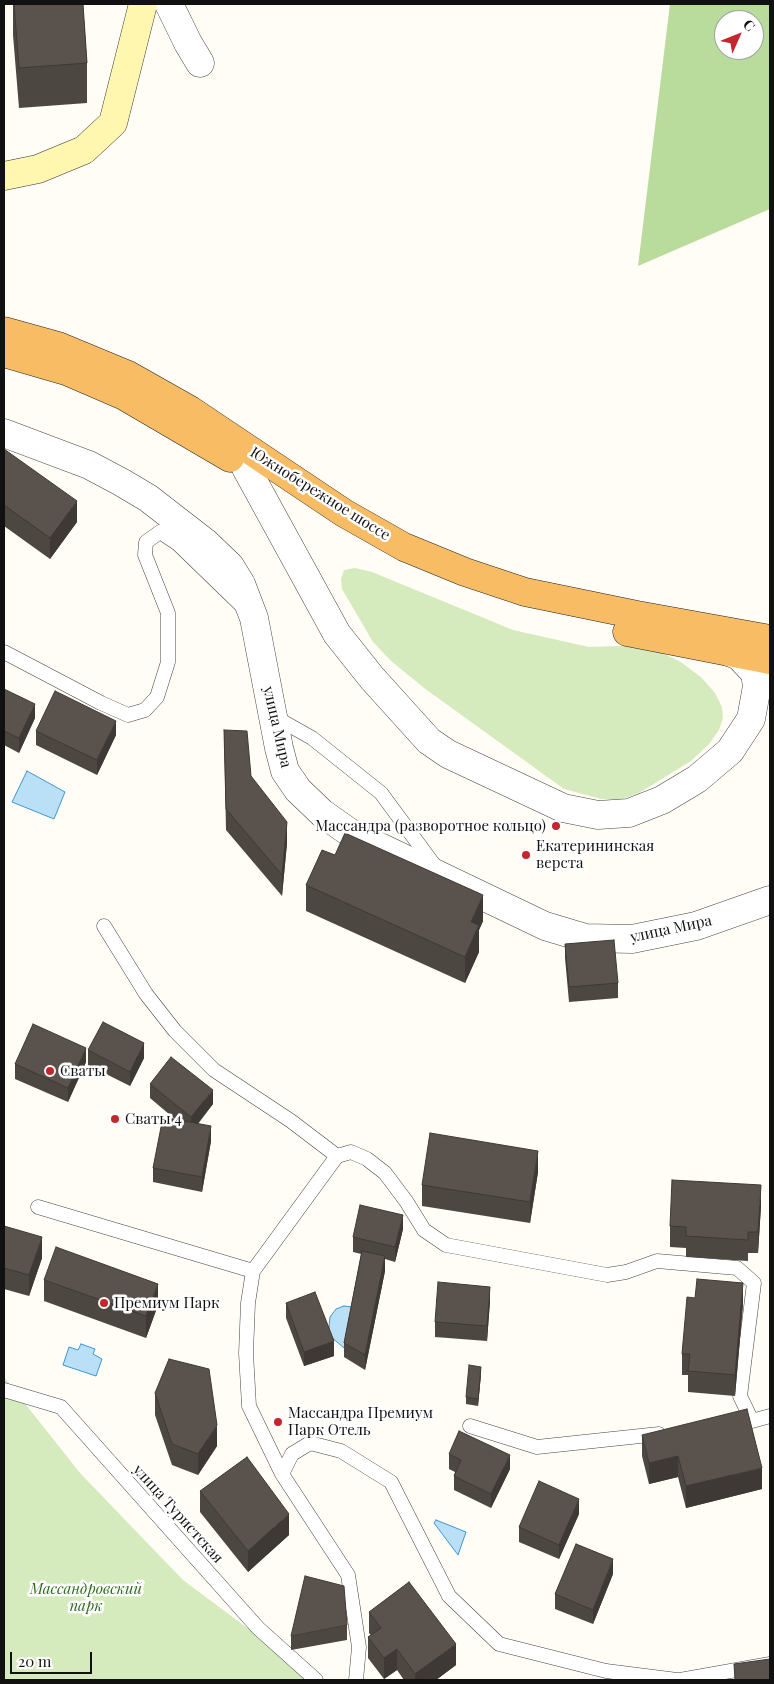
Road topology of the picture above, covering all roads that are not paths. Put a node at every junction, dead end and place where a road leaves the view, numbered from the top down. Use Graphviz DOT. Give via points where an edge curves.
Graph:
graph roads {
  1 [pos="142,4"];
  2 [pos="169,4"];
  3 [pos="200,62"];
  4 [pos="4,176"];
  5 [pos="4,331"];
  6 [pos="4,353"];
  7 [pos="4,433"];
  8 [pos="246,468"];
  9 [pos="637,615"];
  10 [pos="254,618"];
  11 [pos="770,638"];
  12 [pos="4,652"];
  13 [pos="739,656"];
  14 [pos="770,660"];
  15 [pos="761,712"];
  16 [pos="273,716"];
  17 [pos="444,878"];
  18 [pos="770,900"];
  19 [pos="104,926"];
  20 [pos="337,1156"];
  21 [pos="38,1207"];
  22 [pos="253,1271"];
  23 [pos="4,1390"];
  24 [pos="770,1416"];
  25 [pos="752,1421"];
  26 [pos="733,1423"];
  27 [pos="470,1426"];
  28 [pos="669,1433"];
  29 [pos="282,1474"];
  30 [pos="770,1664"];
  31 [pos="316,1680"];
  32 [pos="356,1680"];
  33 [pos="678,1680"];
  1 -- 4 [label="main road" via="113,123 84,150 38,169"];
  2 -- 3 [label="street"];
  5 -- 9 [label="highway, Южнобережное шоссе" via="58,346 128,375 190,410 344,513 404,547 525,592"];
  6 -- 8 [label="highway, Южнобережное шоссе" via="66,371 124,396"];
  7 -- 10 [label="street, улица Мира" via="89,465 148,498 230,566"];
  8 -- 13 [label="highway, Южнобережное шоссе" via="333,526 396,562 463,589 524,610"];
  8 -- 15 [label="street" via="337,634 429,740 448,754 563,808 598,815 629,813 662,800 697,778 730,751"];
  9 -- 11 [label="highway, Южнобережное шоссе"];
  9 -- 13 [label="street"];
  10 -- 12 [label="lane" via="178,544 160,532 146,542 145,555 168,613 168,662 157,697 145,710 128,715"];
  10 -- 16 [label="street, улица Мира"];
  13 -- 14 [label="highway, Южнобережное шоссе"];
  13 -- 15 [label="street" via="755,673 755,704"];
  16 -- 17 [label="lane" via="312,738 381,793"];
  16 -- 17 [label="street, улица Мира" via="286,771 310,802 349,832"];
  17 -- 18 [label="street, улица Мира" via="545,926 585,938 632,939 696,926"];
  19 -- 20 [label="lane" via="146,994 175,1031 214,1070"];
  20 -- 22 [label="lane"];
  20 -- 25 [label="lane" via="351,1152 385,1173 424,1230 446,1245 607,1275 657,1261 736,1268 754,1283 740,1396"];
  21 -- 22 [label="lane"];
  22 -- 29 [label="lane" via="246,1353 249,1406"];
  23 -- 31 [label="lane, улица Туристская" via="61,1407 258,1628"];
  24 -- 25 [label="lane"];
  25 -- 26 [label="lane"];
  27 -- 28 [label="lane" via="538,1447"];
  29 -- 32 [label="lane" via="348,1575 359,1647"];
  29 -- 33 [label="lane" via="292,1454 310,1443 341,1451 391,1482 449,1596 499,1644 606,1671"];
  30 -- 33 [label="lane"];
}
